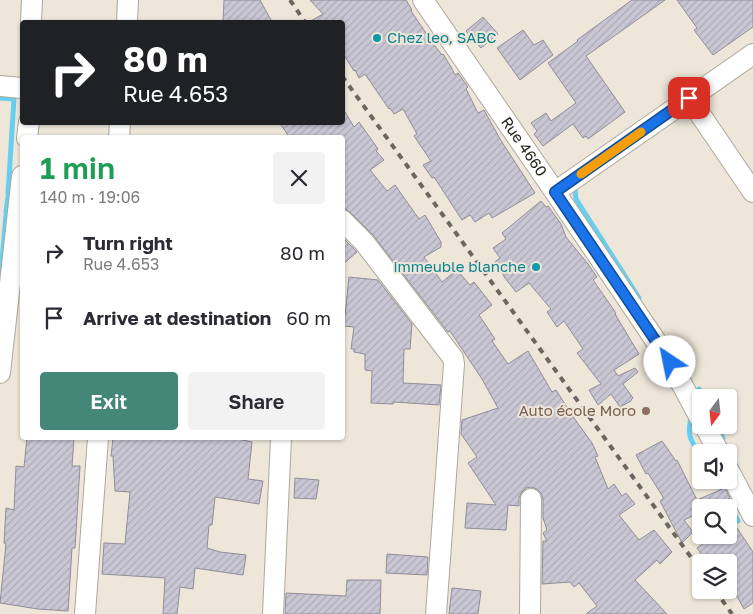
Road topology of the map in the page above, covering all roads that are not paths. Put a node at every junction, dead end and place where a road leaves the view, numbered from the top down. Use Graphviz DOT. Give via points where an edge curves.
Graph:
graph roads {
  1 [pos="32,0"];
  2 [pos="128,0"];
  3 [pos="429,2"];
  4 [pos="32,20"];
  5 [pos="127,20"];
  6 [pos="753,54"];
  7 [pos="0,86"];
  8 [pos="20,88"];
  9 [pos="689,98"];
  10 [pos="555,192"];
  11 [pos="753,192"];
  12 [pos="20,194"];
  13 [pos="345,223"];
  14 [pos="0,373"];
  15 [pos="692,403"];
  16 [pos="98,440"];
  17 [pos="281,440"];
  18 [pos="737,486"];
  19 [pos="530,499"];
  20 [pos="753,516"];
  21 [pos="85,614"];
  22 [pos="273,614"];
  23 [pos="436,614"];
  24 [pos="530,614"];
  1 -- 4 [label="street"];
  2 -- 5 [label="street"];
  3 -- 10 [label="street, Rue 4660"];
  6 -- 9 [label="street"];
  7 -- 8 [label="street"];
  9 -- 10 [label="street"];
  9 -- 11 [label="street"];
  10 -- 15 [label="street, Rue 4660" via="670,362"];
  12 -- 14 [label="street"];
  13 -- 23 [label="street" via="364,242 453,358"];
  16 -- 21 [label="street"];
  17 -- 22 [label="street"];
  18 -- 20 [label="street"];
  19 -- 24 [label="street"];
}
